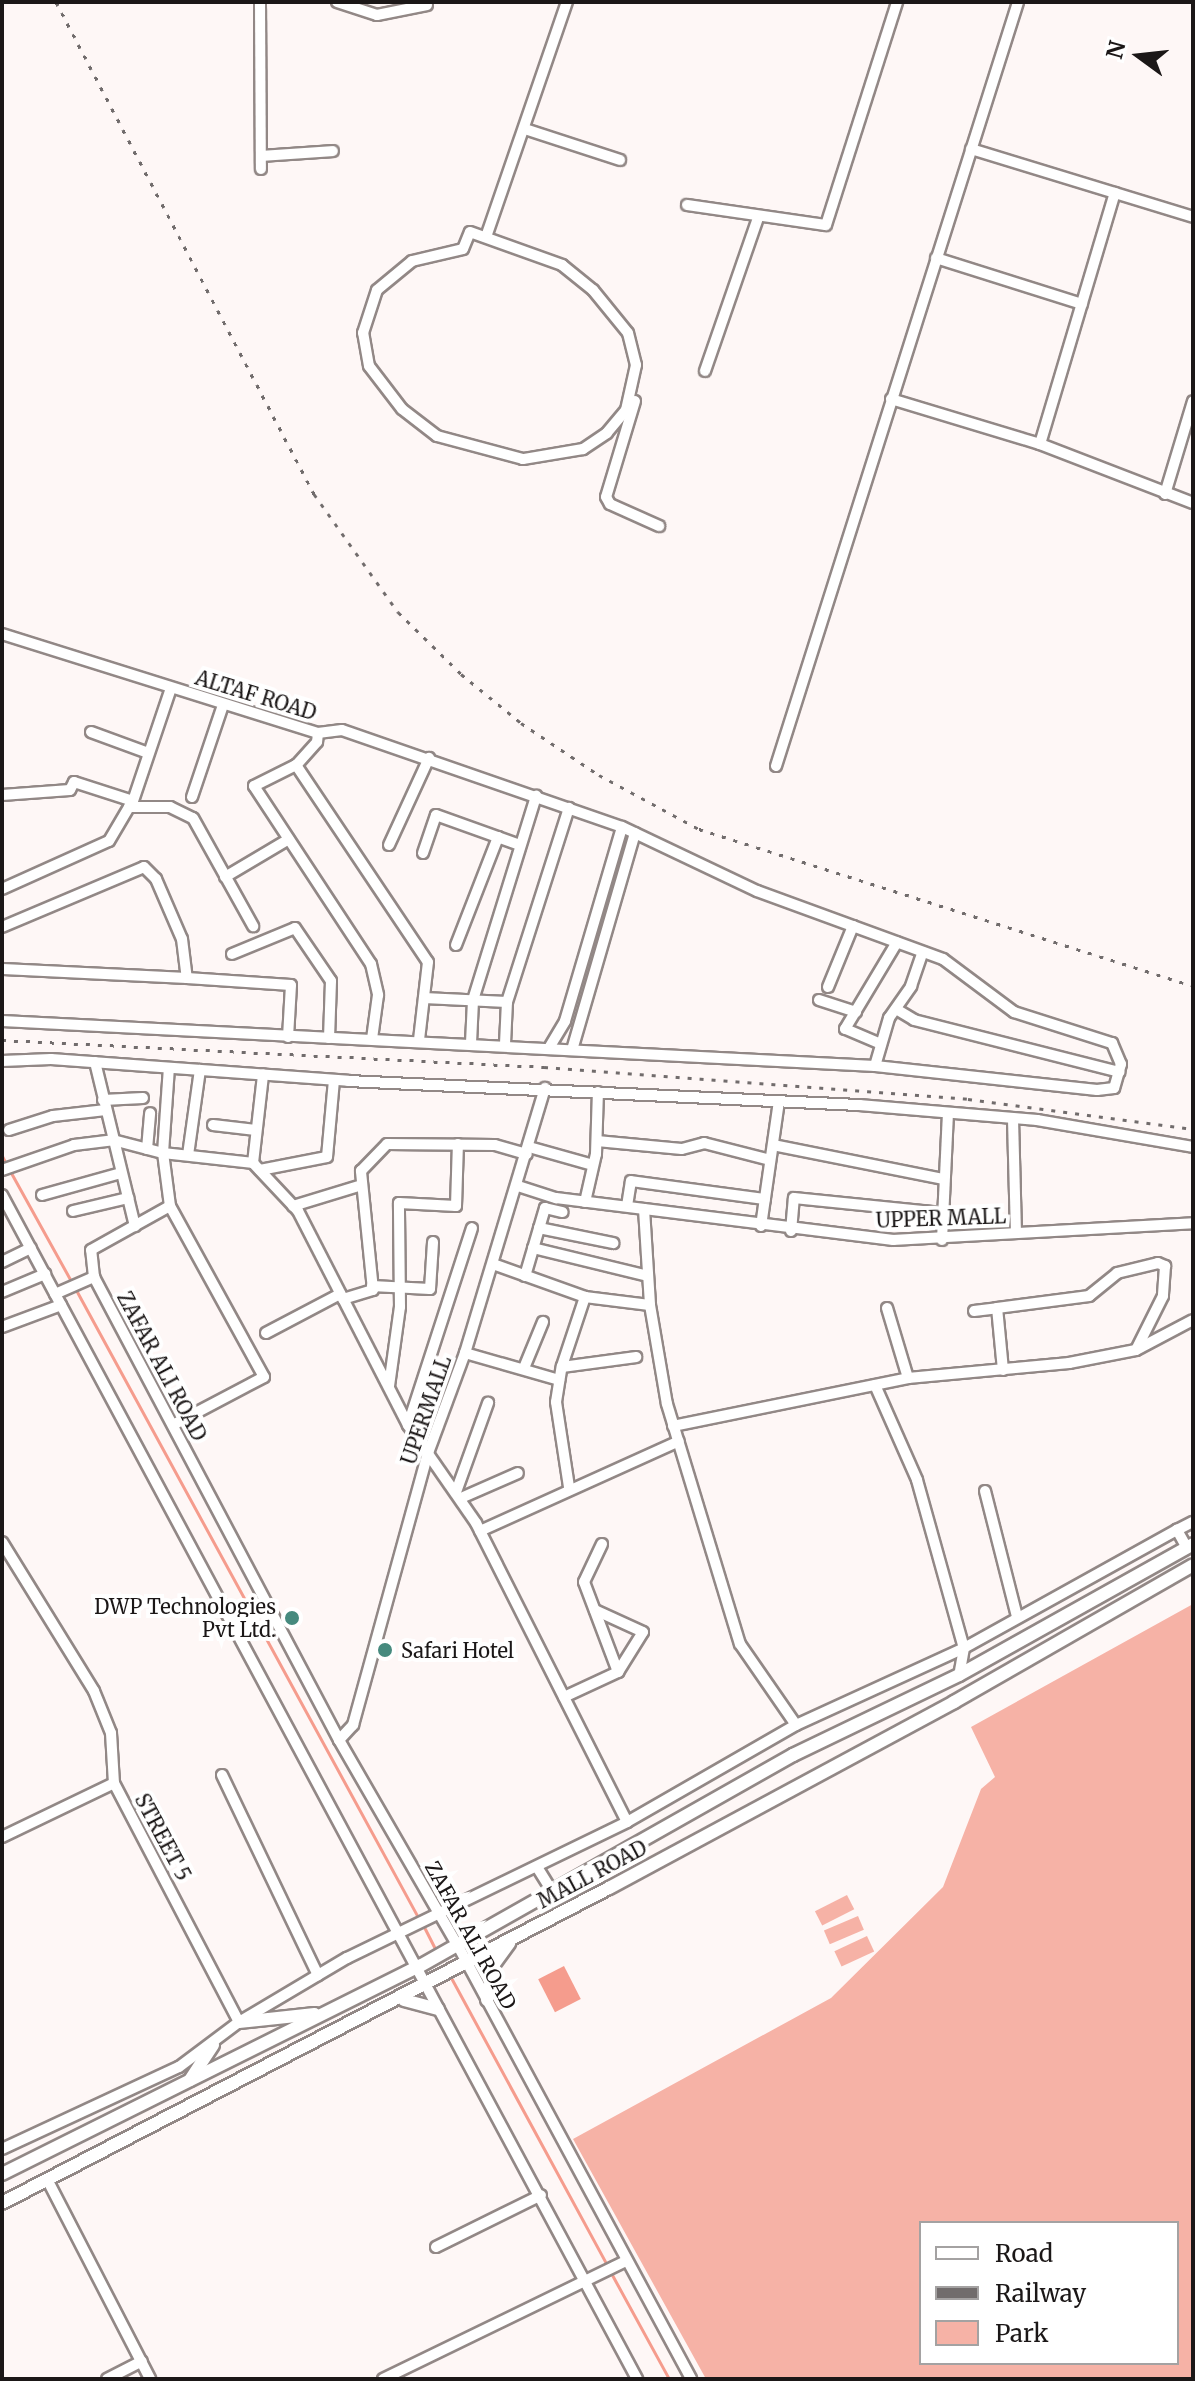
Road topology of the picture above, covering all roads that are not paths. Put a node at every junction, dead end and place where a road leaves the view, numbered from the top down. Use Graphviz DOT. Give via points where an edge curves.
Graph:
graph roads {
  1 [pos="260,2"];
  2 [pos="337,2"];
  3 [pos="567,2"];
  4 [pos="897,2"];
  5 [pos="1018,2"];
  6 [pos="427,5"];
  7 [pos="525,129"];
  8 [pos="971,149"];
  9 [pos="333,151"];
  10 [pos="262,156"];
  11 [pos="620,160"];
  12 [pos="261,169"];
  13 [pos="1115,193"];
  14 [pos="687,205"];
  15 [pos="1193,217"];
  16 [pos="758,218"];
  17 [pos="486,237"];
  18 [pos="936,258"];
  19 [pos="1082,304"];
  20 [pos="705,371"];
  21 [pos="635,381"];
  22 [pos="891,399"];
  23 [pos="1193,401"];
  24 [pos="1040,444"];
  25 [pos="1165,494"];
  26 [pos="1193,503"];
  27 [pos="659,526"];
  28 [pos="2,634"];
  29 [pos="171,688"];
  30 [pos="223,705"];
  31 [pos="91,732"];
  32 [pos="318,733"];
  33 [pos="148,753"];
  34 [pos="429,758"];
  35 [pos="296,765"];
  36 [pos="776,766"];
  37 [pos="2,795"];
  38 [pos="536,796"];
  39 [pos="192,797"];
  40 [pos="131,804"];
  41 [pos="569,808"];
  42 [pos="622,827"];
  43 [pos="635,833"];
  44 [pos="498,837"];
  45 [pos="289,839"];
  46 [pos="389,845"];
  47 [pos="520,845"];
  48 [pos="423,853"];
  49 [pos="225,877"];
  50 [pos="2,889"];
  51 [pos="253,926"];
  52 [pos="853,926"];
  53 [pos="2,927"];
  54 [pos="897,942"];
  55 [pos="456,945"];
  56 [pos="923,952"];
  57 [pos="232,954"];
  58 [pos="2,969"];
  59 [pos="187,978"];
  60 [pos="828,987"];
  61 [pos="424,998"];
  62 [pos="473,1000"];
  63 [pos="819,1000"];
  64 [pos="507,1002"];
  65 [pos="896,1009"];
  66 [pos="856,1012"];
  67 [pos="2,1021"];
  68 [pos="288,1037"];
  69 [pos="329,1038"];
  70 [pos="372,1039"];
  71 [pos="419,1040"];
  72 [pos="471,1043"];
  73 [pos="505,1044"];
  74 [pos="881,1044"];
  75 [pos="549,1048"];
  76 [pos="572,1050"];
  77 [pos="2,1061"];
  78 [pos="95,1062"];
  79 [pos="875,1066"];
  80 [pos="169,1068"];
  81 [pos="200,1070"];
  82 [pos="1120,1072"];
  83 [pos="263,1075"];
  84 [pos="334,1080"];
  85 [pos="545,1088"];
  86 [pos="598,1092"];
  87 [pos="143,1098"];
  88 [pos="779,1101"];
  89 [pos="104,1105"];
  90 [pos="150,1113"];
  91 [pos="948,1113"];
  92 [pos="1013,1119"];
  93 [pos="213,1125"];
  94 [pos="9,1130"];
  95 [pos="256,1130"];
  96 [pos="113,1140"];
  97 [pos="597,1141"];
  98 [pos="458,1144"];
  99 [pos="773,1145"];
  100 [pos="1193,1147"];
  101 [pos="147,1149"];
  102 [pos="528,1151"];
  103 [pos="163,1153"];
  104 [pos="188,1155"];
  105 [pos="770,1160"];
  106 [pos="593,1165"];
  107 [pos="256,1167"];
  108 [pos="2,1170"];
  109 [pos="121,1173"];
  110 [pos="943,1179"];
  111 [pos="362,1185"];
  112 [pos="518,1186"];
  113 [pos="2,1195"];
  114 [pos="42,1195"];
  115 [pos="128,1198"];
  116 [pos="765,1199"];
  117 [pos="585,1202"];
  118 [pos="170,1206"];
  119 [pos="293,1206"];
  120 [pos="627,1206"];
  121 [pos="644,1209"];
  122 [pos="73,1211"];
  123 [pos="563,1212"];
  124 [pos="942,1213"];
  125 [pos="1193,1223"];
  126 [pos="135,1226"];
  127 [pos="761,1226"];
  128 [pos="472,1228"];
  129 [pos="539,1228"];
  130 [pos="791,1231"];
  131 [pos="1016,1233"];
  132 [pos="942,1240"];
  133 [pos="433,1242"];
  134 [pos="613,1243"];
  135 [pos="31,1248"];
  136 [pos="533,1248"];
  137 [pos="2,1262"];
  138 [pos="493,1264"];
  139 [pos="45,1274"];
  140 [pos="525,1276"];
  141 [pos="648,1276"];
  142 [pos="90,1278"];
  143 [pos="372,1286"];
  144 [pos="398,1287"];
  145 [pos="2,1292"];
  146 [pos="342,1296"];
  147 [pos="585,1297"];
  148 [pos="58,1300"];
  149 [pos="650,1305"];
  150 [pos="887,1308"];
  151 [pos="997,1308"];
  152 [pos="974,1311"];
  153 [pos="1193,1320"];
  154 [pos="543,1322"];
  155 [pos="2,1327"];
  156 [pos="266,1333"];
  157 [pos="1136,1350"];
  158 [pos="465,1353"];
  159 [pos="636,1357"];
  160 [pos="562,1367"];
  161 [pos="524,1368"];
  162 [pos="1003,1370"];
  163 [pos="908,1378"];
  164 [pos="559,1380"];
  165 [pos="875,1385"];
  166 [pos="389,1387"];
  167 [pos="488,1403"];
  168 [pos="173,1425"];
  169 [pos="408,1425"];
  170 [pos="673,1426"];
  171 [pos="679,1441"];
  172 [pos="428,1453"];
  173 [pos="518,1473"];
  174 [pos="569,1487"];
  175 [pos="985,1491"];
  176 [pos="458,1495"];
  177 [pos="1193,1522"];
  178 [pos="1177,1530"];
  179 [pos="480,1531"];
  180 [pos="2,1542"];
  181 [pos="602,1544"];
  182 [pos="1190,1546"];
  183 [pos="1193,1565"];
  184 [pos="595,1610"];
  185 [pos="1017,1617"];
  186 [pos="964,1648"];
  187 [pos="985,1660"];
  188 [pos="618,1672"];
  189 [pos="959,1675"];
  190 [pos="564,1697"];
  191 [pos="796,1725"];
  192 [pos="339,1740"];
  193 [pos="222,1775"];
  194 [pos="114,1783"];
  195 [pos="627,1822"];
  196 [pos="2,1837"];
  197 [pos="537,1867"];
  198 [pos="551,1889"];
  199 [pos="435,1914"];
  200 [pos="400,1934"];
  201 [pos="511,1940"];
  202 [pos="452,1947"];
  203 [pos="462,1965"];
  204 [pos="418,1967"];
  205 [pos="318,1975"];
  206 [pos="429,1984"];
  207 [pos="398,2000"];
  208 [pos="487,2000"];
  209 [pos="438,2009"];
  210 [pos="320,2013"];
  211 [pos="239,2022"];
  212 [pos="213,2045"];
  213 [pos="188,2083"];
  214 [pos="2,2149"];
  215 [pos="2,2174"];
  216 [pos="48,2181"];
  217 [pos="541,2195"];
  218 [pos="2,2203"];
  219 [pos="436,2247"];
  220 [pos="621,2263"];
  221 [pos="590,2276"];
  222 [pos="142,2361"];
  223 [pos="107,2379"];
  224 [pos="150,2379"];
  225 [pos="384,2379"];
  226 [pos="637,2379"];
  227 [pos="691,2379"];
  1 -- 10 [label="street"];
  2 -- 6 [label="street" via="377,15"];
  3 -- 7 [label="street"];
  4 -- 16 [label="street" via="826,225"];
  5 -- 8 [label="street"];
  7 -- 11 [label="street"];
  7 -- 17 [label="street"];
  8 -- 13 [label="street"];
  8 -- 18 [label="street"];
  9 -- 10 [label="street"];
  10 -- 12 [label="street"];
  13 -- 15 [label="street"];
  13 -- 19 [label="street"];
  14 -- 16 [label="street"];
  16 -- 20 [label="street"];
  17 -- 21 [label="street" via="552,260 593,290 628,333"];
  17 -- 21 [label="street" via="470,232 463,249 412,261 377,290 365,317 365,348 369,366 402,409 437,436 480,451 544,457 583,449 607,433 626,410"];
  18 -- 19 [label="street"];
  18 -- 22 [label="street"];
  19 -- 24 [label="street"];
  21 -- 27 [label="street" via="630,423 606,497 610,504"];
  22 -- 24 [label="street"];
  22 -- 36 [label="street"];
  23 -- 25 [label="street"];
  24 -- 25 [label="street"];
  25 -- 26 [label="street"];
  28 -- 29 [label="street, ALTAF ROAD"];
  29 -- 30 [label="street, ALTAF ROAD"];
  29 -- 33 [label="street"];
  30 -- 32 [label="street, ALTAF ROAD"];
  30 -- 39 [label="street"];
  31 -- 33 [label="street"];
  32 -- 34 [label="street, ALTAF ROAD" via="342,730"];
  32 -- 35 [label="street" via="317,742"];
  33 -- 40 [label="street"];
  34 -- 38 [label="street, ALTAF ROAD"];
  34 -- 46 [label="street"];
  35 -- 45 [label="street" via="254,786"];
  35 -- 61 [label="street" via="428,962"];
  37 -- 40 [label="street" via="70,790 74,782"];
  38 -- 41 [label="street, ALTAF ROAD"];
  38 -- 47 [label="street"];
  40 -- 49 [label="street" via="170,807 193,818"];
  40 -- 50 [label="street" via="109,841"];
  41 -- 42 [label="street, ALTAF ROAD"];
  41 -- 64 [label="street"];
  42 -- 43 [label="street, ALTAF ROAD"];
  42 -- 75 [label="street" via="565,1021"];
  43 -- 52 [label="street, ALTAF ROAD" via="757,891"];
  43 -- 76 [label="street"];
  44 -- 47 [label="street"];
  44 -- 48 [label="street" via="436,815"];
  44 -- 55 [label="street"];
  45 -- 49 [label="street"];
  45 -- 70 [label="street" via="371,964 378,995"];
  47 -- 62 [label="street"];
  49 -- 51 [label="street"];
  52 -- 54 [label="street, ALTAF ROAD"];
  52 -- 60 [label="street"];
  53 -- 59 [label="street" via="144,867 156,879 182,939"];
  54 -- 56 [label="street, ALTAF ROAD"];
  54 -- 66 [label="street"];
  56 -- 65 [label="street"];
  56 -- 82 [label="street, ALTAF ROAD" via="968,973 1014,1012 1112,1043 1120,1055"];
  57 -- 69 [label="street" via="295,928 331,981"];
  58 -- 59 [label="street"];
  59 -- 68 [label="street" via="291,985"];
  61 -- 62 [label="street"];
  61 -- 71 [label="street"];
  62 -- 64 [label="street"];
  62 -- 72 [label="street"];
  63 -- 66 [label="street"];
  64 -- 73 [label="street"];
  65 -- 74 [label="street"];
  65 -- 82 [label="street" via="914,1020"];
  66 -- 74 [label="street" via="845,1029"];
  67 -- 68 [label="street"];
  68 -- 69 [label="street"];
  69 -- 70 [label="street"];
  70 -- 71 [label="street"];
  71 -- 72 [label="street"];
  72 -- 73 [label="street"];
  73 -- 75 [label="street"];
  74 -- 79 [label="street"];
  75 -- 76 [label="street"];
  76 -- 79 [label="street"];
  77 -- 78 [label="street"];
  78 -- 80 [label="street"];
  78 -- 89 [label="street"];
  79 -- 82 [label="street" via="1097,1090 1114,1088"];
  80 -- 81 [label="street"];
  80 -- 103 [label="street"];
  81 -- 83 [label="street"];
  81 -- 104 [label="street"];
  83 -- 84 [label="street"];
  83 -- 95 [label="street"];
  84 -- 85 [label="street"];
  84 -- 107 [label="street" via="327,1157"];
  85 -- 86 [label="street"];
  85 -- 102 [label="street, UPERMALL"];
  86 -- 88 [label="street"];
  86 -- 97 [label="street"];
  87 -- 89 [label="street"];
  88 -- 91 [label="street"];
  88 -- 99 [label="street"];
  89 -- 94 [label="street"];
  89 -- 96 [label="street"];
  90 -- 101 [label="street"];
  91 -- 92 [label="street"];
  91 -- 110 [label="street"];
  92 -- 100 [label="street"];
  92 -- 131 [label="street"];
  93 -- 95 [label="street"];
  95 -- 107 [label="street"];
  96 -- 101 [label="street"];
  96 -- 108 [label="street"];
  96 -- 109 [label="street"];
  97 -- 105 [label="street" via="682,1149 704,1143"];
  97 -- 106 [label="street"];
  98 -- 102 [label="street"];
  98 -- 111 [label="street" via="387,1144 361,1171"];
  98 -- 144 [label="street" via="456,1206 399,1203"];
  99 -- 105 [label="street"];
  99 -- 110 [label="street"];
  101 -- 103 [label="street"];
  102 -- 106 [label="street"];
  102 -- 112 [label="street, UPERMALL"];
  103 -- 104 [label="street"];
  103 -- 118 [label="street"];
  104 -- 107 [label="street"];
  105 -- 116 [label="street"];
  106 -- 117 [label="street"];
  107 -- 119 [label="street"];
  109 -- 114 [label="street"];
  109 -- 115 [label="street"];
  110 -- 124 [label="street"];
  111 -- 119 [label="street"];
  111 -- 143 [label="street"];
  112 -- 117 [label="street, UPPER MALL"];
  112 -- 138 [label="street, UPERMALL"];
  113 -- 135 [label="street"];
  115 -- 122 [label="street"];
  115 -- 126 [label="street"];
  116 -- 120 [label="street" via="631,1181"];
  116 -- 127 [label="street"];
  117 -- 120 [label="street, UPPER MALL"];
  118 -- 126 [label="street"];
  118 -- 168 [label="street" via="264,1377"];
  119 -- 146 [label="street"];
  120 -- 121 [label="street, UPPER MALL"];
  121 -- 127 [label="street, UPPER MALL"];
  121 -- 141 [label="street"];
  123 -- 129 [label="street" via="545,1208"];
  124 -- 130 [label="street" via="794,1198"];
  124 -- 132 [label="street"];
  125 -- 131 [label="street, UPPER MALL"];
  126 -- 142 [label="street" via="91,1250"];
  127 -- 130 [label="street, UPPER MALL"];
  128 -- 169 [label="street"];
  129 -- 134 [label="street"];
  129 -- 136 [label="street"];
  130 -- 132 [label="street, UPPER MALL"];
  131 -- 132 [label="street, UPPER MALL"];
  133 -- 144 [label="street" via="430,1289"];
  135 -- 137 [label="street"];
  135 -- 139 [label="street"];
  136 -- 140 [label="street"];
  136 -- 141 [label="street"];
  138 -- 140 [label="street"];
  138 -- 158 [label="street, UPERMALL"];
  139 -- 145 [label="street"];
  139 -- 148 [label="street"];
  140 -- 147 [label="street"];
  141 -- 149 [label="street"];
  142 -- 148 [label="street" via="66,1289"];
  142 -- 168 [label="street, ZAFAR ALI ROAD"];
  143 -- 144 [label="street"];
  143 -- 146 [label="street"];
  144 -- 166 [label="street"];
  146 -- 156 [label="street"];
  146 -- 166 [label="street"];
  147 -- 149 [label="street"];
  147 -- 160 [label="street"];
  148 -- 155 [label="street"];
  148 -- 200 [label="street"];
  149 -- 170 [label="street"];
  150 -- 163 [label="street"];
  151 -- 152 [label="street"];
  151 -- 157 [label="street" via="1089,1296 1117,1273 1162,1264 1163,1296"];
  151 -- 162 [label="street"];
  153 -- 157 [label="street"];
  154 -- 161 [label="street"];
  157 -- 162 [label="street"];
  158 -- 161 [label="street"];
  158 -- 172 [label="street, UPERMALL"];
  159 -- 160 [label="street"];
  160 -- 164 [label="street"];
  161 -- 164 [label="street"];
  162 -- 163 [label="street"];
  163 -- 165 [label="street"];
  164 -- 174 [label="street" via="556,1402"];
  165 -- 170 [label="street"];
  165 -- 186 [label="street" via="917,1480"];
  166 -- 169 [label="street"];
  167 -- 176 [label="street"];
  168 -- 192 [label="street, ZAFAR ALI ROAD"];
  169 -- 172 [label="street"];
  170 -- 171 [label="street"];
  171 -- 174 [label="street"];
  171 -- 191 [label="street" via="740,1644"];
  172 -- 176 [label="street"];
  172 -- 192 [label="street, UPERMALL" via="353,1725"];
  173 -- 176 [label="street"];
  174 -- 179 [label="street"];
  175 -- 185 [label="street"];
  176 -- 179 [label="street"];
  177 -- 178 [label="street"];
  178 -- 182 [label="street"];
  178 -- 185 [label="street"];
  179 -- 190 [label="street"];
  180 -- 194 [label="street, STREET 5" via="94,1691 117,1757"];
  181 -- 184 [label="street" via="584,1582"];
  182 -- 187 [label="main road, MALL ROAD"];
  183 -- 201 [label="main road, MALL ROAD" via="954,1702"];
  184 -- 188 [label="street"];
  184 -- 188 [label="street" via="643,1632"];
  185 -- 186 [label="street"];
  186 -- 187 [label="street"];
  186 -- 189 [label="street"];
  186 -- 191 [label="street"];
  187 -- 189 [label="main road, MALL ROAD"];
  188 -- 190 [label="street"];
  189 -- 198 [label="main road, MALL ROAD" via="793,1755"];
  190 -- 195 [label="street"];
  191 -- 195 [label="street"];
  192 -- 199 [label="street, ZAFAR ALI ROAD"];
  193 -- 205 [label="street"];
  194 -- 196 [label="street"];
  194 -- 211 [label="street, STREET 5"];
  195 -- 197 [label="street"];
  197 -- 198 [label="street"];
  197 -- 199 [label="street"];
  198 -- 202 [label="main road, MALL ROAD"];
  199 -- 200 [label="street"];
  199 -- 202 [label="street, ZAFAR ALI ROAD"];
  200 -- 204 [label="street"];
  200 -- 205 [label="street"];
  201 -- 203 [label="main road, MALL ROAD"];
  201 -- 208 [label="main road" via="494,1964"];
  202 -- 203 [label="street, ZAFAR ALI ROAD"];
  202 -- 204 [label="main road, MALL ROAD"];
  203 -- 206 [label="main road, MALL ROAD"];
  203 -- 208 [label="street, ZAFAR ALI ROAD"];
  204 -- 206 [label="street"];
  204 -- 210 [label="main road, MALL ROAD"];
  205 -- 211 [label="street"];
  206 -- 207 [label="main road, MALL ROAD"];
  206 -- 209 [label="street"];
  207 -- 209 [label="main road" via="417,2000"];
  207 -- 216 [label="main road, MALL ROAD"];
  208 -- 220 [label="street, ZAFAR ALI ROAD"];
  209 -- 217 [label="street"];
  210 -- 211 [label="main road"];
  210 -- 213 [label="main road, MALL ROAD"];
  211 -- 212 [label="street"];
  212 -- 213 [label="main road"];
  212 -- 214 [label="street" via="179,2067"];
  213 -- 215 [label="main road, MALL ROAD"];
  216 -- 218 [label="main road, MALL ROAD"];
  216 -- 222 [label="street"];
  217 -- 219 [label="street"];
  217 -- 221 [label="street"];
  220 -- 221 [label="street"];
  220 -- 227 [label="street, ZAFAR ALI ROAD"];
  221 -- 225 [label="street"];
  221 -- 226 [label="street"];
  222 -- 223 [label="street"];
  222 -- 224 [label="street"];
}
